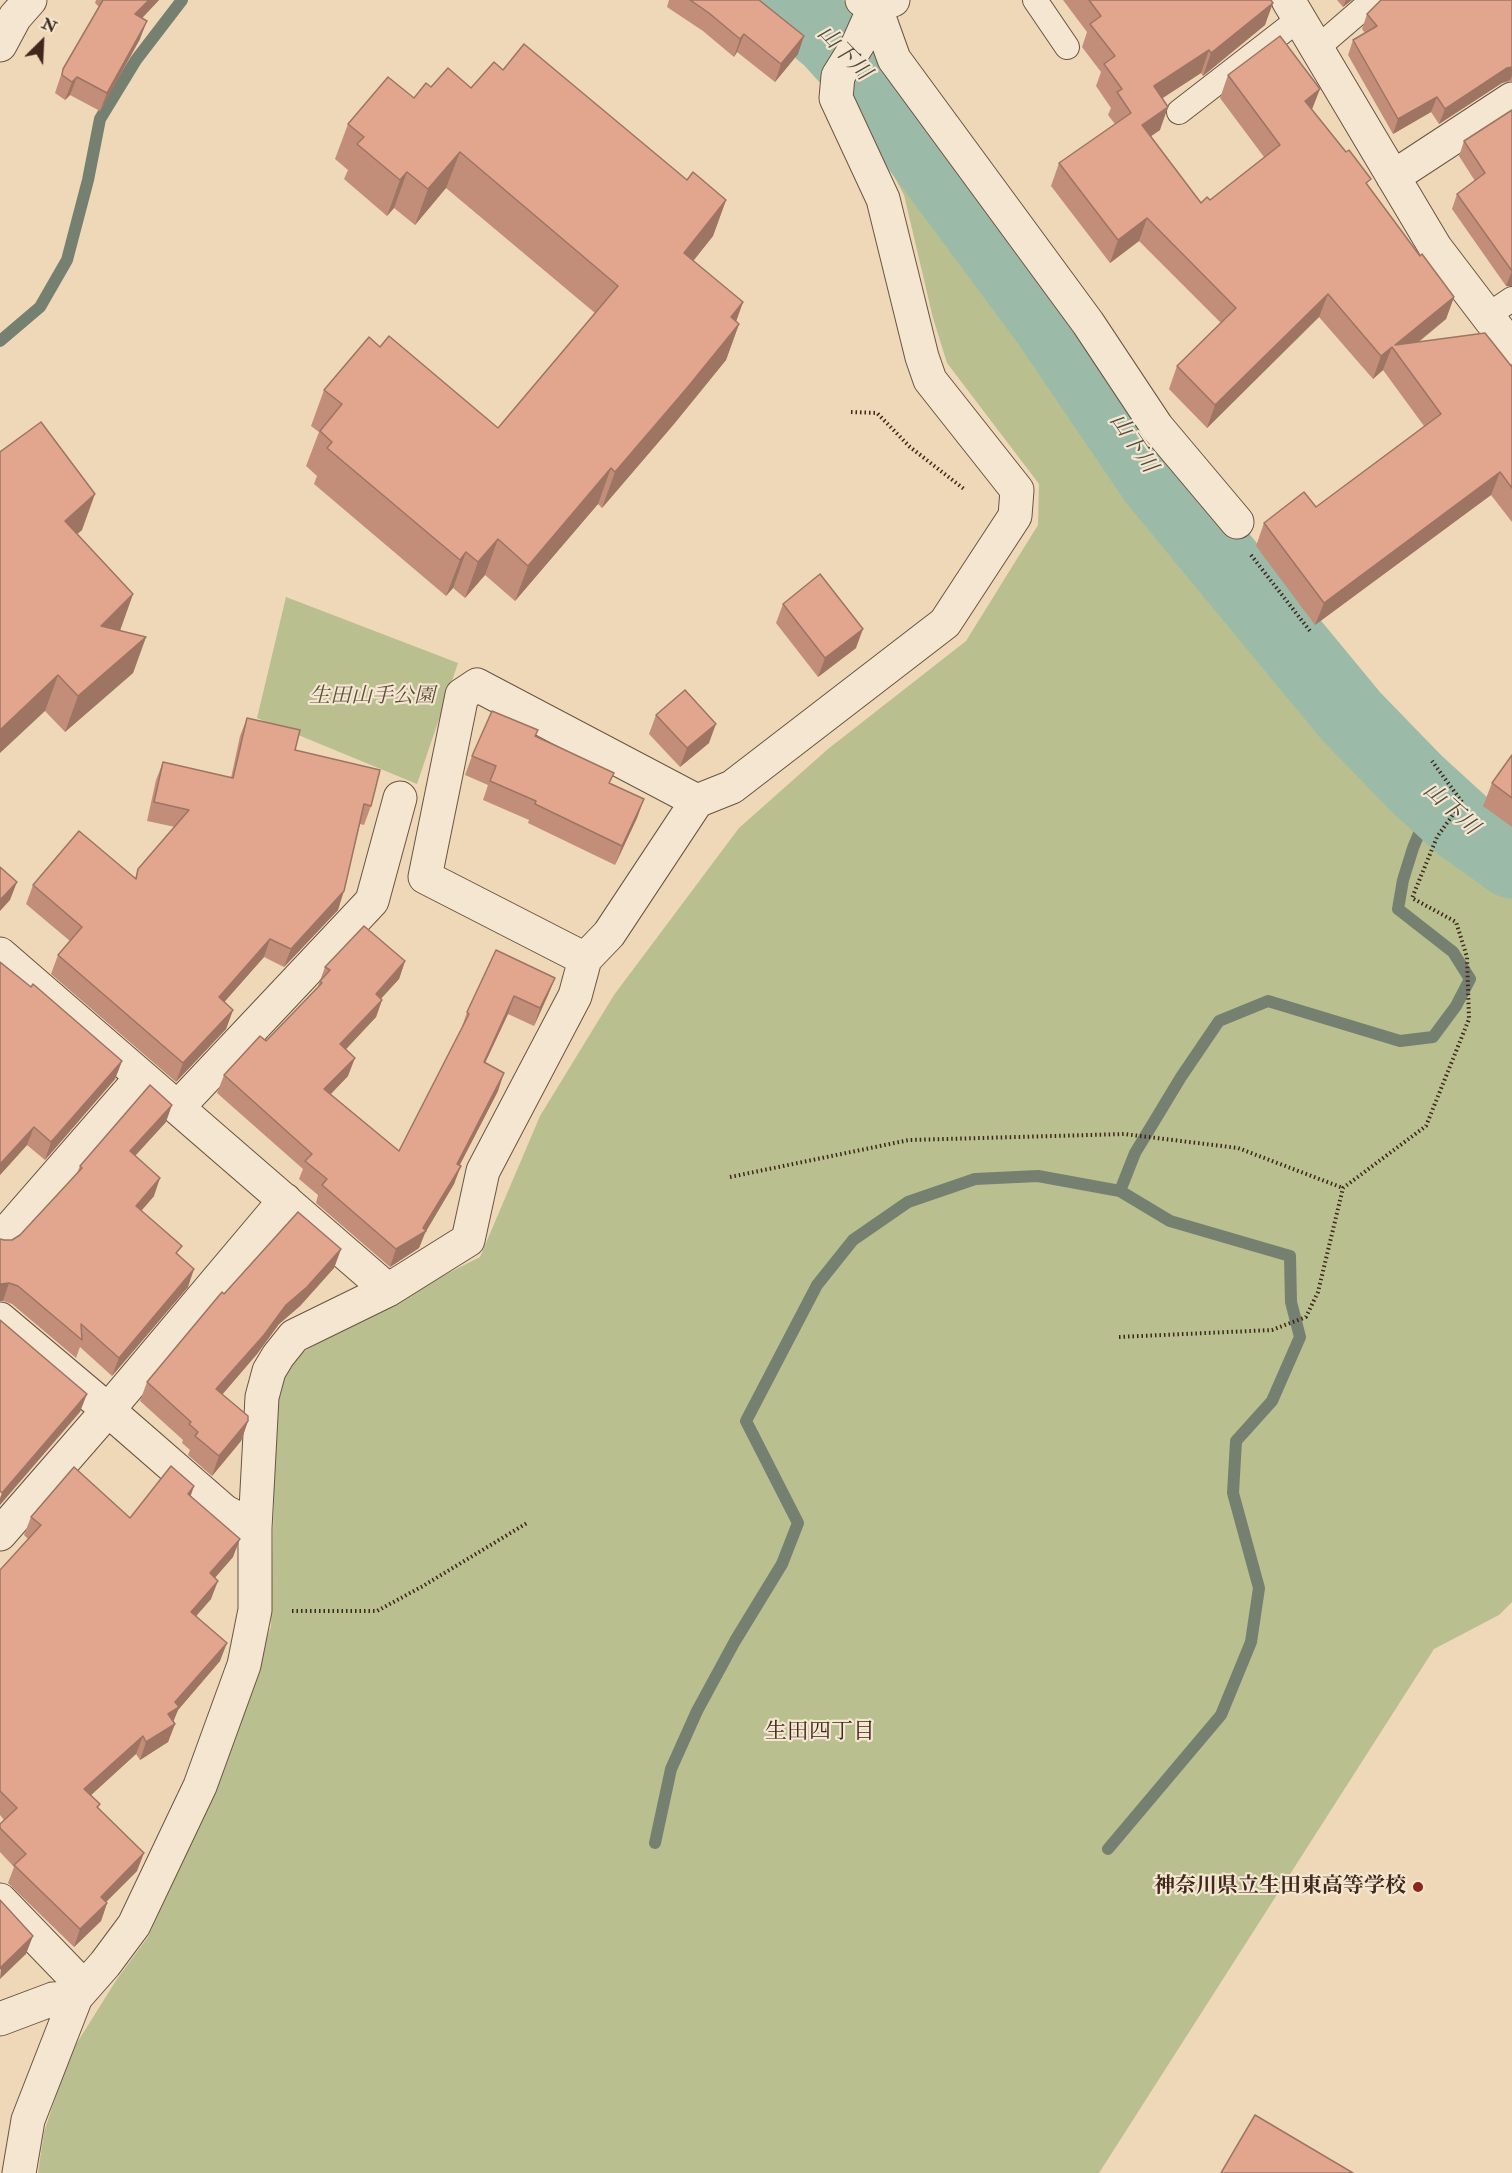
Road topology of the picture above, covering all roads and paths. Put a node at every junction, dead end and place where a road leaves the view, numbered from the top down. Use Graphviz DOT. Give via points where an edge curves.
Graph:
graph roads {
  1 [pos="30,0"];
  2 [pos="1035,0"];
  3 [pos="1373,0"];
  4 [pos="877,2"];
  5 [pos="1293,9"];
  6 [pos="0,45"];
  7 [pos="1067,47"];
  8 [pos="1316,49"];
  9 [pos="1512,99"];
  10 [pos="1179,112"];
  11 [pos="1393,177"];
  12 [pos="1499,307"];
  13 [pos="1512,348"];
  14 [pos="851,412"];
  15 [pos="1015,508"];
  16 [pos="1237,522"];
  17 [pos="1310,631"];
  18 [pos="1432,761"];
  19 [pos="399,798"];
  20 [pos="697,801"];
  21 [pos="0,954"];
  22 [pos="585,959"];
  23 [pos="141,1078"];
  24 [pos="178,1107"];
  25 [pos="730,1177"];
  26 [pos="1343,1188"];
  27 [pos="285,1200"];
  28 [pos="0,1240"];
  29 [pos="388,1290"];
  30 [pos="0,1319"];
  31 [pos="1119,1337"];
  32 [pos="108,1410"];
  33 [pos="527,1523"];
  34 [pos="255,1528"];
  35 [pos="0,1534"];
  36 [pos="255,1610"];
  37 [pos="0,1900"];
  38 [pos="80,1992"];
  39 [pos="0,2019"];
  40 [pos="19,2173"];
  1 -- 6 [label="street" via="15,17"];
  2 -- 7 [label="lane"];
  3 -- 8 [label="lane"];
  4 -- 15 [label="street" via="838,76 836,98 883,199 930,380 1017,490"];
  4 -- 16 [label="street" via="894,59 1088,323 1157,427"];
  5 -- 8 [label="street"];
  5 -- 10 [label="lane"];
  8 -- 11 [label="street"];
  9 -- 11 [label="street"];
  11 -- 12 [label="street" via="1435,247"];
  12 -- 13 [label="street"];
  14 -- 15 [label="path" via="877,413 910,447 968,492"];
  15 -- 20 [label="street" via="1015,516 945,623 732,787"];
  16 -- 17 [label="path" via="1243,544"];
  18 -- 26 [label="path" via="1462,802 1437,837 1412,898 1456,922 1467,957 1469,1019 1426,1126"];
  19 -- 24 [label="street" via="372,901"];
  20 -- 22 [label="street" via="609,934"];
  20 -- 22 [label="street" via="477,685 462,695 425,877"];
  21 -- 23 [label="street"];
  22 -- 29 [label="street" via="575,996 483,1171 468,1240"];
  23 -- 24 [label="street"];
  23 -- 28 [label="street"];
  24 -- 27 [label="street"];
  25 -- 26 [label="path" via="909,1140 1124,1134 1238,1148"];
  26 -- 31 [label="path" via="1318,1292 1306,1317 1272,1330"];
  27 -- 29 [label="street"];
  27 -- 32 [label="street"];
  29 -- 34 [label="street" via="294,1336 269,1371 262,1397"];
  30 -- 32 [label="street"];
  32 -- 34 [label="street" via="224,1511"];
  32 -- 35 [label="street"];
  33 -- 36 [label="path" via="377,1611"];
  34 -- 36 [label="street"];
  36 -- 38 [label="street" via="244,1665 200,1786 134,1924"];
  37 -- 38 [label="street"];
  38 -- 39 [label="street"];
  38 -- 40 [label="street" via="28,2120"];
}
